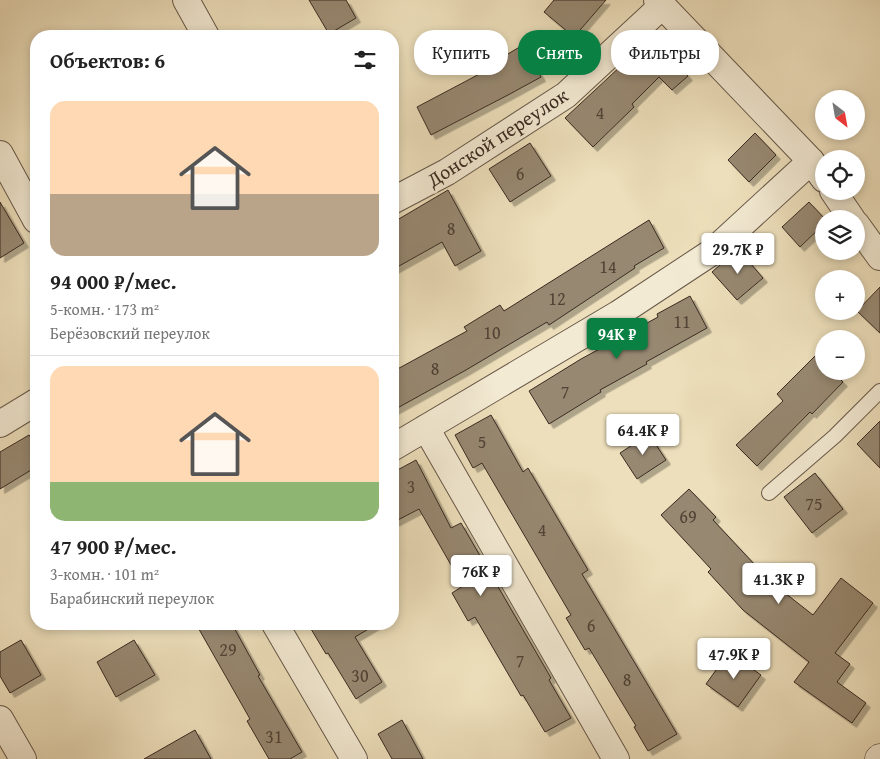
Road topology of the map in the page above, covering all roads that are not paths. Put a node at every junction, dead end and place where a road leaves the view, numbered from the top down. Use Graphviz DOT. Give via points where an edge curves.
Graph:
graph roads {
  1 [pos="186,0"];
  2 [pos="660,3"];
  3 [pos="203,30"];
  4 [pos="0,154"];
  5 [pos="815,168"];
  6 [pos="815,172"];
  7 [pos="399,197"];
  8 [pos="30,209"];
  9 [pos="865,236"];
  10 [pos="880,257"];
  11 [pos="880,392"];
  12 [pos="30,406"];
  13 [pos="0,424"];
  14 [pos="426,428"];
  15 [pos="399,444"];
  16 [pos="770,492"];
  17 [pos="279,630"];
  18 [pos="0,719"];
  19 [pos="23,759"];
  20 [pos="354,759"];
  21 [pos="616,759"];
  1 -- 3 [label="street"];
  2 -- 5 [label="street"];
  2 -- 7 [label="street, Донской переулок" via="566,95 447,172"];
  4 -- 8 [label="street"];
  6 -- 14 [label="street" via="712,252 618,314"];
  9 -- 10 [label="street"];
  11 -- 16 [label="lane"];
  12 -- 13 [label="street"];
  14 -- 15 [label="street"];
  14 -- 21 [label="street"];
  17 -- 20 [label="street"];
  18 -- 19 [label="street"];
}
